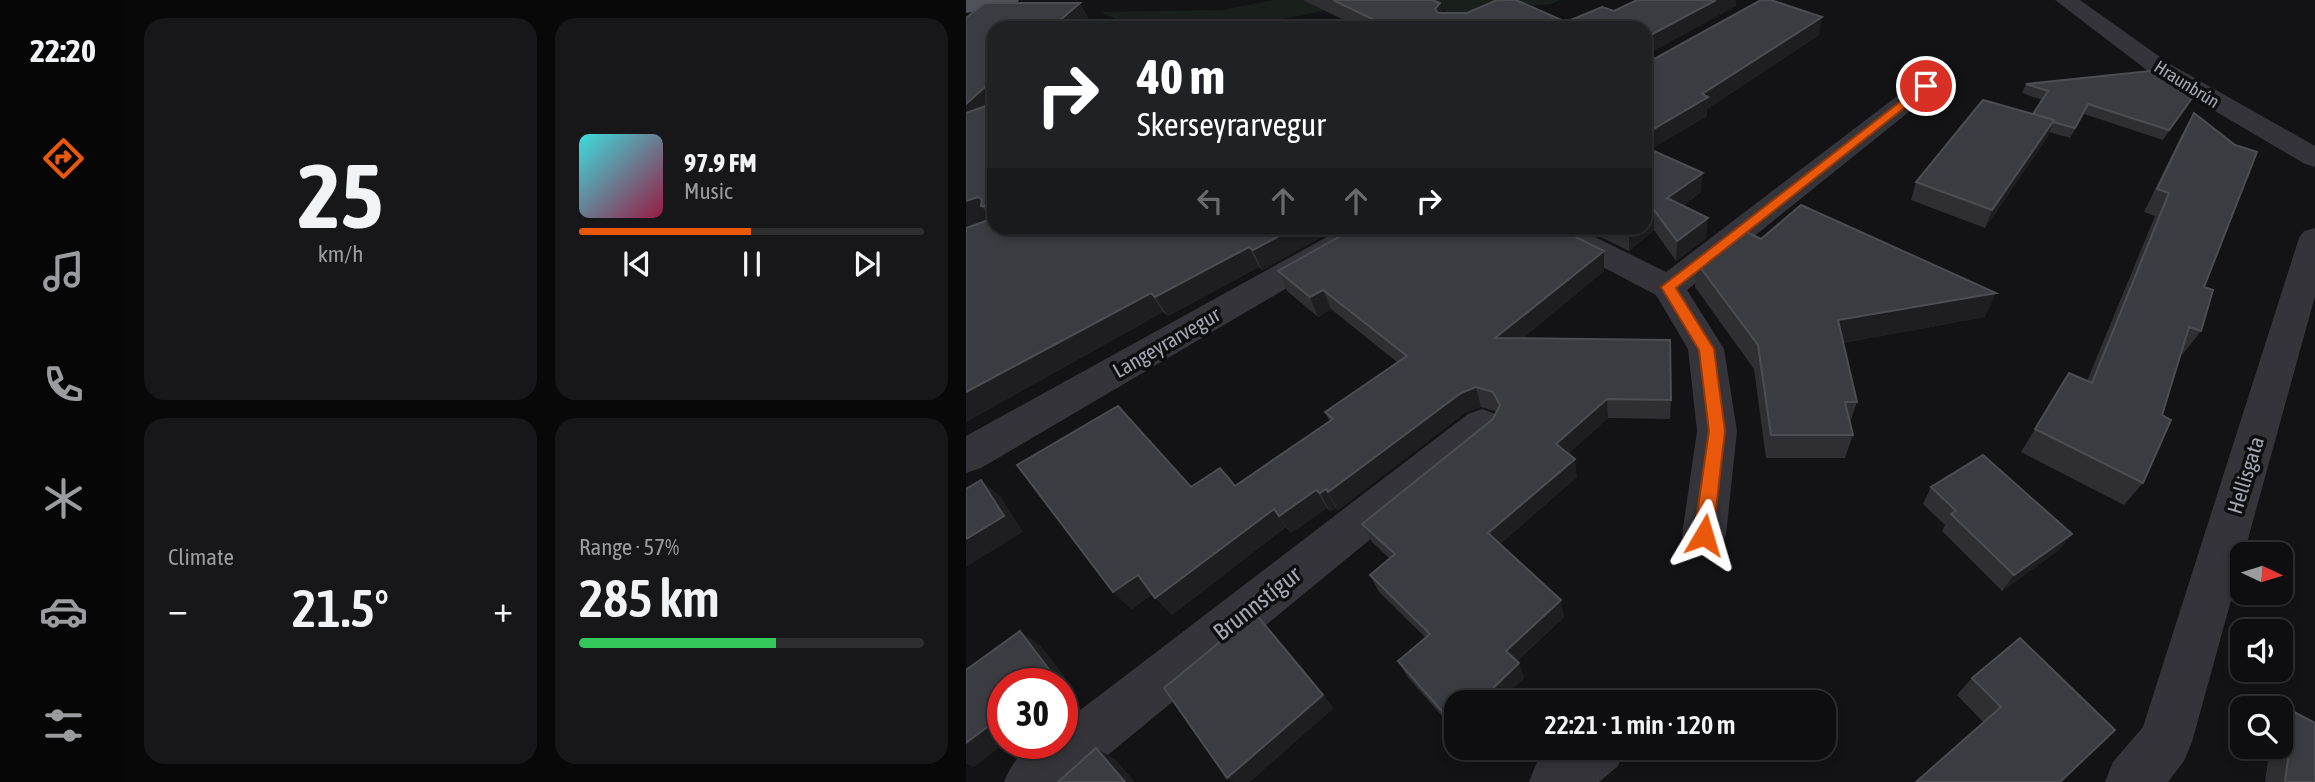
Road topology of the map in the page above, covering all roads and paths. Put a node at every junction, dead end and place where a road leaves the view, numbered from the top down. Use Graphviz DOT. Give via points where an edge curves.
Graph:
graph roads {
  1 [pos="1008,0"];
  2 [pos="2066,0"];
  3 [pos="966,6"];
  4 [pos="1926,86"];
  5 [pos="2315,158"];
  6 [pos="1354,235"];
  7 [pos="1567,235"];
  8 [pos="2315,238"];
  9 [pos="1668,287"];
  10 [pos="1482,425"];
  11 [pos="966,456"];
  12 [pos="1704,535"];
  13 [pos="1584,760"];
  14 [pos="1032,782"];
  15 [pos="1556,782"];
  16 [pos="2133,782"];
  1 -- 3 [label="main road"];
  2 -- 5 [label="street, Hraunbrún" via="2161,69"];
  4 -- 9 [label="street"];
  6 -- 11 [label="street, Langeyrarvegur"];
  7 -- 9 [label="street"];
  8 -- 16 [label="street, Hellisgata" via="2165,743"];
  9 -- 12 [label="street" via="1706,349 1717,431"];
  10 -- 14 [label="street, Brunnstígur"];
  13 -- 15 [label="street"];
}
